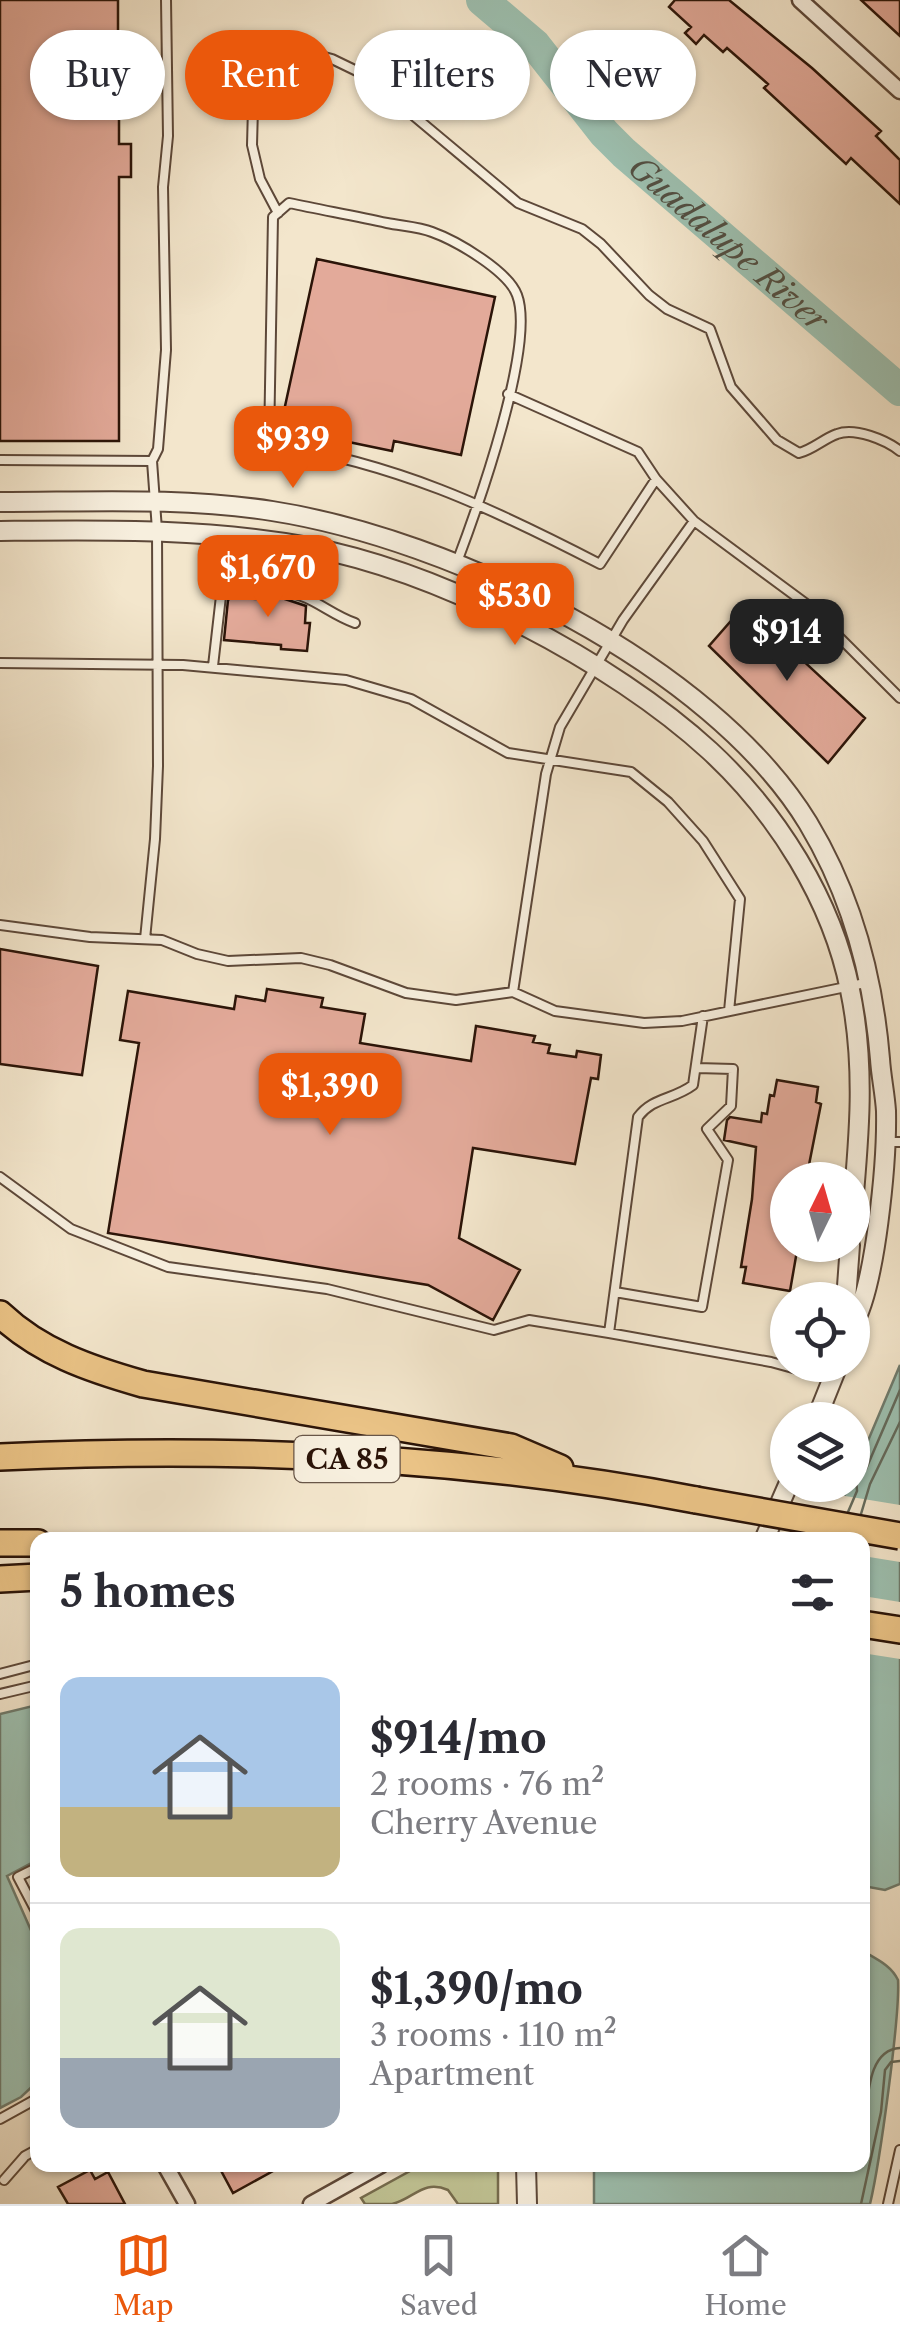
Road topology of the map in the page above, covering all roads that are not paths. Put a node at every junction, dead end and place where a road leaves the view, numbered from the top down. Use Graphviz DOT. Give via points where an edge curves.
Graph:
graph roads {
  1 [pos="166,0"];
  2 [pos="800,0"];
  3 [pos="900,91"];
  4 [pos="278,213"];
  5 [pos="508,394"];
  6 [pos="900,451"];
  7 [pos="0,460"];
  8 [pos="152,461"];
  9 [pos="656,478"];
  10 [pos="0,502"];
  11 [pos="154,502"];
  12 [pos="478,504"];
  13 [pos="694,521"];
  14 [pos="157,530"];
  15 [pos="0,531"];
  16 [pos="457,562"];
  17 [pos="257,589"];
  18 [pos="285,592"];
  19 [pos="354,623"];
  20 [pos="608,642"];
  21 [pos="0,662"];
  22 [pos="156,664"];
  23 [pos="214,666"];
  24 [pos="593,667"];
  25 [pos="900,698"];
  26 [pos="550,761"];
  27 [pos="0,924"];
  28 [pos="145,939"];
  29 [pos="870,982"];
  30 [pos="850,987"];
  31 [pos="513,992"];
  32 [pos="728,1011"];
  33 [pos="704,1016"];
  34 [pos="697,1068"];
  35 [pos="892,1142"];
  36 [pos="857,1162"];
  37 [pos="0,1177"];
  38 [pos="868,1282"];
  39 [pos="614,1292"];
  40 [pos="0,1314"];
  41 [pos="609,1334"];
  42 [pos="770,1362"];
  43 [pos="0,1457"];
  44 [pos="588,1479"];
  45 [pos="781,1502"];
  46 [pos="767,1532"];
  47 [pos="900,1536"];
  48 [pos="0,1542"];
  49 [pos="30,1543"];
  50 [pos="30,1577"];
  51 [pos="0,1579"];
  52 [pos="870,1625"];
  53 [pos="900,1630"];
  54 [pos="30,1666"];
  55 [pos="0,1674"];
  56 [pos="30,1687"];
  57 [pos="0,1694"];
  58 [pos="30,1871"];
  59 [pos="30,1900"];
  60 [pos="30,2102"];
  61 [pos="0,2119"];
  62 [pos="900,2150"];
  63 [pos="30,2153"];
  64 [pos="169,2172"];
  65 [pos="368,2172"];
  66 [pos="526,2172"];
  67 [pos="4,2180"];
  68 [pos="187,2204"];
  69 [pos="311,2204"];
  70 [pos="527,2204"];
  71 [pos="888,2204"];
  1 -- 8 [label="lane" via="166,350"];
  2 -- 3 [label="street"];
  4 -- 5 [label="lane" via="289,203 433,232 495,268 510,282 522,315"];
  4 -- 6 [label="lane" via="252,145 254,70 271,50 290,48 365,74 518,203 582,229 666,309 710,329 731,387 777,440 799,452 838,433 853,434"];
  4 -- 12 [label="lane" via="268,443 394,471"];
  5 -- 9 [label="lane" via="638,452"];
  5 -- 12 [label="lane"];
  7 -- 8 [label="lane"];
  8 -- 11 [label="lane"];
  9 -- 12 [label="lane" via="600,564"];
  9 -- 13 [label="lane"];
  10 -- 11 [label="street"];
  11 -- 14 [label="lane"];
  11 -- 16 [label="street" via="224,504 319,520"];
  12 -- 16 [label="lane"];
  13 -- 20 [label="lane"];
  13 -- 25 [label="lane" via="805,603"];
  14 -- 15 [label="street"];
  14 -- 22 [label="lane"];
  14 -- 24 [label="street" via="238,536 359,560 492,609"];
  16 -- 20 [label="street"];
  17 -- 23 [label="lane" via="232,588 220,596"];
  18 -- 19 [label="lane" via="307,596"];
  20 -- 24 [label="lane"];
  20 -- 29 [label="street" via="705,708 749,749 806,820 858,928"];
  21 -- 22 [label="lane"];
  22 -- 23 [label="lane"];
  22 -- 28 [label="lane" via="155,839"];
  23 -- 26 [label="lane" via="361,684 412,699 508,753"];
  24 -- 26 [label="lane"];
  24 -- 30 [label="street" via="712,752 749,793 813,884"];
  26 -- 31 [label="lane"];
  26 -- 32 [label="lane" via="631,772 716,856 740,899"];
  27 -- 28 [label="lane"];
  28 -- 31 [label="lane" via="228,961 300,958 456,1000"];
  29 -- 30 [label="lane"];
  29 -- 35 [label="street"];
  30 -- 32 [label="lane"];
  30 -- 36 [label="street" via="861,1062"];
  31 -- 33 [label="lane" via="555,1010 617,1022"];
  32 -- 33 [label="lane"];
  33 -- 34 [label="lane"];
  34 -- 39 [label="lane" via="693,1085 648,1104 638,1117"];
  34 -- 39 [label="lane" via="733,1069 732,1106 707,1129 728,1160 702,1307"];
  35 -- 38 [label="street"];
  37 -- 41 [label="lane" via="71,1230 168,1267 327,1288 494,1330 529,1320"];
  39 -- 41 [label="lane"];
  40 -- 44 [label="highway" via="35,1343 98,1372 511,1448"];
  41 -- 42 [label="lane"];
  43 -- 44 [label="highway, CA 85" via="288,1455"];
  44 -- 47 [label="highway, CA 85, bridge"];
  45 -- 46 [label="street"];
  48 -- 49 [label="highway"];
  50 -- 51 [label="highway"];
  52 -- 53 [label="highway"];
  54 -- 55 [label="lane"];
  56 -- 57 [label="lane"];
  58 -- 59 [label="lane" via="18,1878"];
  60 -- 61 [label="lane"];
  62 -- 71 [label="lane"];
  63 -- 67 [label="lane"];
  64 -- 68 [label="street"];
  65 -- 69 [label="street"];
  66 -- 70 [label="street"];
}
